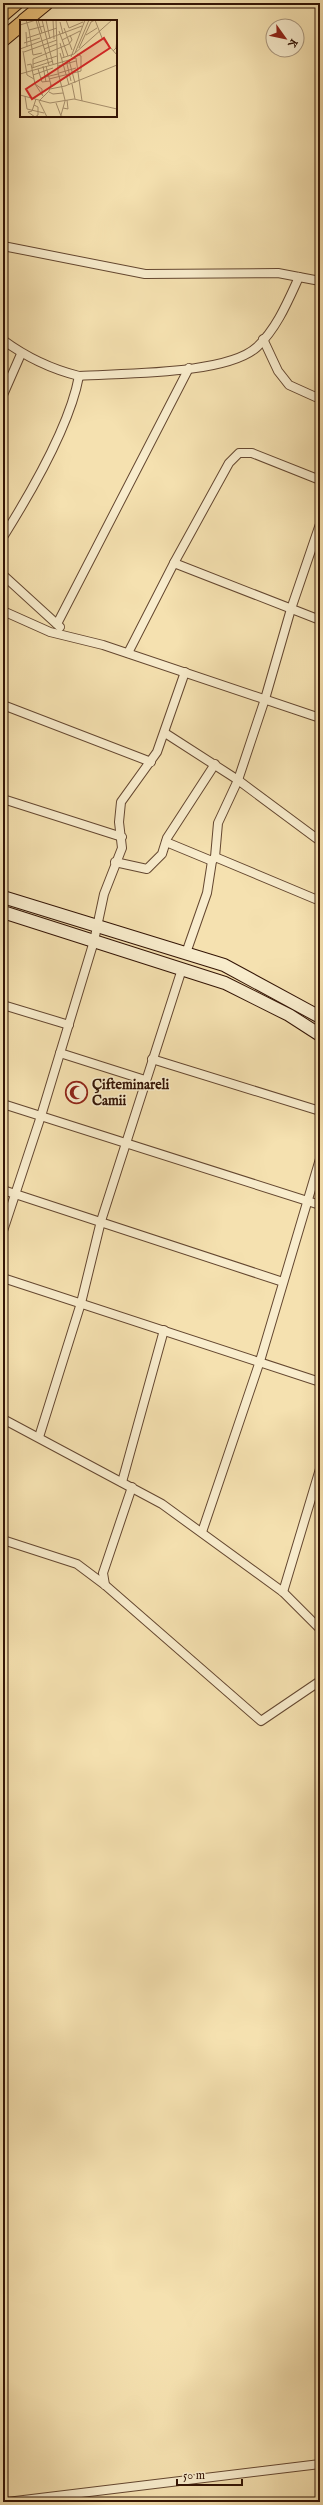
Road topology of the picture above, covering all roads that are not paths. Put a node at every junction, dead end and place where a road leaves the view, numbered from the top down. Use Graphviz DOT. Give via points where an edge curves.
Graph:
graph roads {
  1 [pos="16,3"];
  2 [pos="46,3"];
  3 [pos="3,14"];
  4 [pos="25,20"];
  5 [pos="20,25"];
  6 [pos="3,39"];
  7 [pos="3,246"];
  8 [pos="299,277"];
  9 [pos="320,281"];
  10 [pos="263,339"];
  11 [pos="3,340"];
  12 [pos="21,354"];
  13 [pos="189,368"];
  14 [pos="79,376"];
  15 [pos="3,394"];
  16 [pos="320,399"];
  17 [pos="320,480"];
  18 [pos="320,524"];
  19 [pos="3,537"];
  20 [pos="174,563"];
  21 [pos="3,575"];
  22 [pos="291,609"];
  23 [pos="3,612"];
  24 [pos="320,620"];
  25 [pos="57,624"];
  26 [pos="62,636"];
  27 [pos="128,653"];
  28 [pos="185,672"];
  29 [pos="265,699"];
  30 [pos="3,705"];
  31 [pos="320,718"];
  32 [pos="165,733"];
  33 [pos="151,762"];
  34 [pos="215,764"];
  35 [pos="238,780"];
  36 [pos="3,799"];
  37 [pos="122,837"];
  38 [pos="320,841"];
  39 [pos="166,842"];
  40 [pos="214,859"];
  41 [pos="115,862"];
  42 [pos="3,897"];
  43 [pos="320,901"];
  44 [pos="3,912"];
  45 [pos="96,926"];
  46 [pos="94,941"];
  47 [pos="186,953"];
  48 [pos="182,970"];
  49 [pos="3,1005"];
  50 [pos="320,1017"];
  51 [pos="69,1025"];
  52 [pos="320,1035"];
  53 [pos="60,1053"];
  54 [pos="152,1059"];
  55 [pos="145,1080"];
  56 [pos="3,1104"];
  57 [pos="320,1112"];
  58 [pos="42,1116"];
  59 [pos="127,1144"];
  60 [pos="320,1159"];
  61 [pos="3,1190"];
  62 [pos="15,1194"];
  63 [pos="307,1201"];
  64 [pos="320,1205"];
  65 [pos="101,1221"];
  66 [pos="3,1231"];
  67 [pos="3,1278"];
  68 [pos="283,1282"];
  69 [pos="81,1303"];
  70 [pos="164,1330"];
  71 [pos="260,1361"];
  72 [pos="320,1382"];
  73 [pos="3,1419"];
  74 [pos="39,1437"];
  75 [pos="320,1469"];
  76 [pos="122,1482"];
  77 [pos="132,1488"];
  78 [pos="202,1532"];
  79 [pos="3,1540"];
  80 [pos="104,1585"];
  81 [pos="283,1592"];
  82 [pos="320,1629"];
  83 [pos="320,1681"];
  84 [pos="320,2464"];
  85 [pos="7,2502"];
  1 -- 3 [label="highway"];
  2 -- 4 [label="highway"];
  5 -- 6 [label="highway"];
  7 -- 8 [label="street" via="145,274 278,274"];
  8 -- 9 [label="street"];
  8 -- 10 [label="street" via="284,310"];
  10 -- 13 [label="street" via="243,356"];
  10 -- 16 [label="street" via="278,371 289,385"];
  11 -- 12 [label="street"];
  12 -- 14 [label="street" via="62,372"];
  12 -- 15 [label="street"];
  13 -- 14 [label="street"];
  13 -- 25 [label="street"];
  14 -- 19 [label="street" via="76,395 66,419 24,505"];
  17 -- 20 [label="street" via="252,453 239,453 229,463"];
  18 -- 22 [label="street"];
  20 -- 22 [label="street"];
  20 -- 27 [label="street"];
  21 -- 25 [label="street"];
  22 -- 24 [label="street"];
  22 -- 29 [label="street"];
  23 -- 26 [label="street"];
  25 -- 26 [label="street" via="62,630"];
  26 -- 27 [label="street"];
  27 -- 28 [label="street"];
  28 -- 29 [label="street"];
  28 -- 32 [label="street"];
  29 -- 31 [label="street"];
  29 -- 35 [label="street"];
  30 -- 33 [label="street"];
  32 -- 33 [label="street"];
  32 -- 34 [label="street"];
  33 -- 37 [label="street" via="121,802 119,822"];
  34 -- 35 [label="street"];
  34 -- 39 [label="street"];
  35 -- 38 [label="street"];
  35 -- 40 [label="street" via="218,823"];
  36 -- 37 [label="street"];
  37 -- 41 [label="street" via="122,848"];
  39 -- 40 [label="street"];
  39 -- 41 [label="street" via="162,854 147,869"];
  40 -- 43 [label="street"];
  40 -- 47 [label="street" via="207,894"];
  41 -- 45 [label="street"];
  42 -- 45 [label="main road"];
  44 -- 46 [label="main road"];
  45 -- 46 [label="street"];
  45 -- 47 [label="main road"];
  46 -- 48 [label="main road"];
  46 -- 51 [label="street"];
  47 -- 50 [label="main road" via="224,965"];
  48 -- 52 [label="main road" via="226,983 289,1015"];
  48 -- 54 [label="street"];
  49 -- 51 [label="street"];
  51 -- 53 [label="street"];
  53 -- 55 [label="street"];
  53 -- 58 [label="street"];
  54 -- 55 [label="street"];
  54 -- 57 [label="street"];
  55 -- 59 [label="street"];
  56 -- 58 [label="street"];
  58 -- 59 [label="street"];
  58 -- 62 [label="street"];
  59 -- 63 [label="street"];
  59 -- 65 [label="street"];
  60 -- 63 [label="street"];
  61 -- 62 [label="street"];
  62 -- 65 [label="street"];
  62 -- 66 [label="street"];
  63 -- 64 [label="street"];
  63 -- 68 [label="street"];
  65 -- 68 [label="street"];
  65 -- 69 [label="street"];
  67 -- 69 [label="street"];
  68 -- 71 [label="street"];
  69 -- 70 [label="street"];
  69 -- 74 [label="street"];
  70 -- 71 [label="street"];
  70 -- 76 [label="street"];
  71 -- 72 [label="street"];
  71 -- 78 [label="street"];
  73 -- 74 [label="street"];
  74 -- 76 [label="street"];
  75 -- 81 [label="street"];
  76 -- 77 [label="street"];
  77 -- 78 [label="street" via="162,1504"];
  77 -- 80 [label="street" via="103,1573"];
  78 -- 81 [label="street"];
  79 -- 80 [label="street" via="77,1564"];
  80 -- 83 [label="street" via="261,1721"];
  81 -- 82 [label="street"];
  84 -- 85 [label="street"];
}
